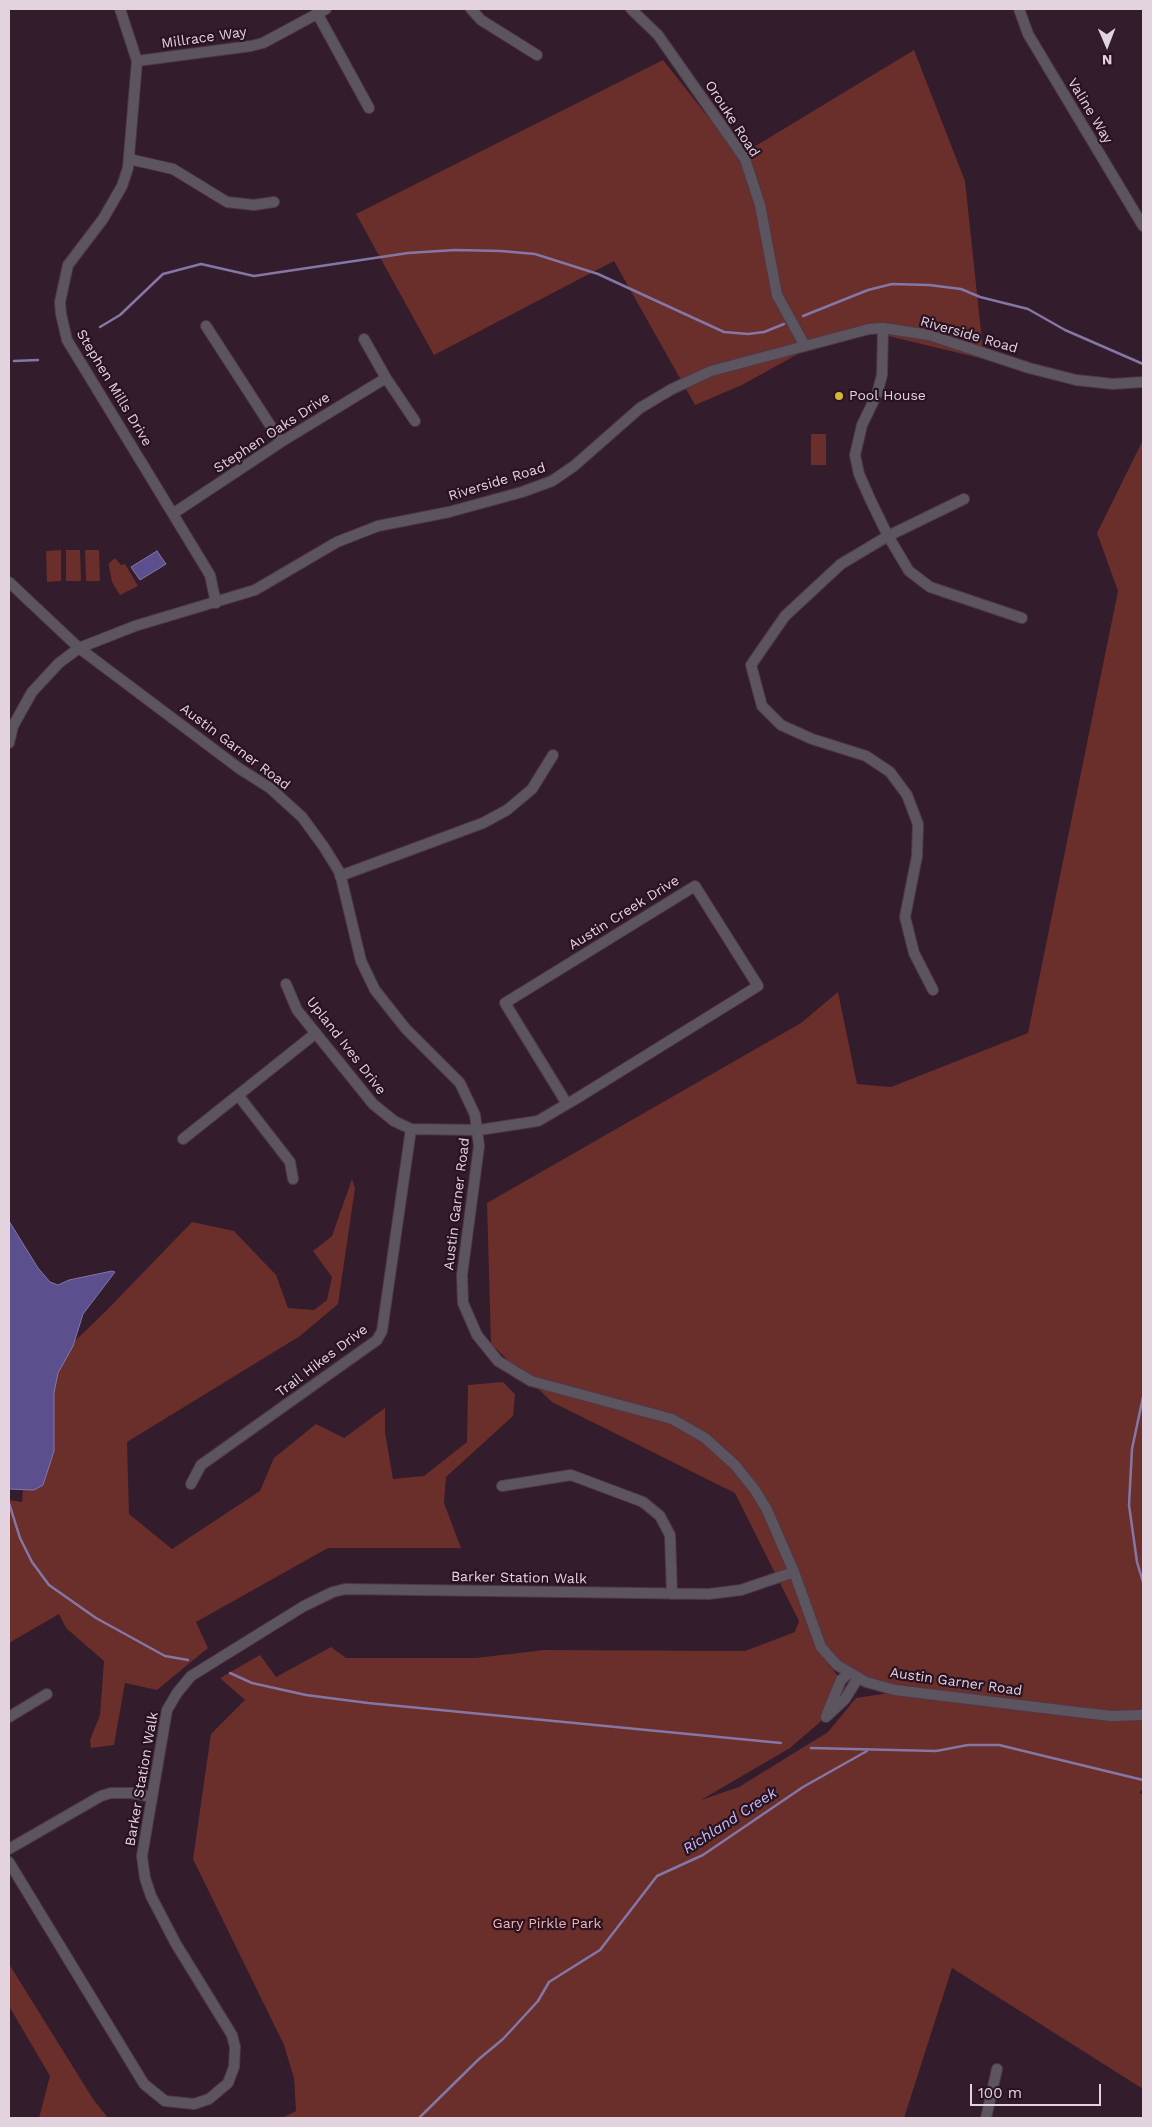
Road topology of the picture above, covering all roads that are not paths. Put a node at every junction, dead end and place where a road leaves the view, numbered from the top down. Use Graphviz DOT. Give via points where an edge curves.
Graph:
graph roads {
  1 [pos="120,9"];
  2 [pos="471,9"];
  3 [pos="631,9"];
  4 [pos="1019,9"];
  5 [pos="322,11"];
  6 [pos="537,55"];
  7 [pos="137,61"];
  8 [pos="369,108"];
  9 [pos="129,159"];
  10 [pos="274,202"];
  11 [pos="1143,226"];
  12 [pos="206,326"];
  13 [pos="883,328"];
  14 [pos="364,339"];
  15 [pos="806,346"];
  16 [pos="386,378"];
  17 [pos="1143,382"];
  18 [pos="415,421"];
  19 [pos="281,442"];
  20 [pos="964,499"];
  21 [pos="174,513"];
  22 [pos="888,536"];
  23 [pos="9,582"];
  24 [pos="216,603"];
  25 [pos="1022,618"];
  26 [pos="79,648"];
  27 [pos="9,743"];
  28 [pos="553,755"];
  29 [pos="340,876"];
  30 [pos="286,984"];
  31 [pos="934,990"];
  32 [pos="316,1033"];
  33 [pos="238,1095"];
  34 [pos="567,1104"];
  35 [pos="411,1130"];
  36 [pos="479,1130"];
  37 [pos="183,1139"];
  38 [pos="293,1179"];
  39 [pos="191,1484"];
  40 [pos="502,1486"];
  41 [pos="794,1572"];
  42 [pos="672,1594"];
  43 [pos="849,1672"];
  44 [pos="858,1678"];
  45 [pos="47,1694"];
  46 [pos="1143,1715"];
  47 [pos="9,1717"];
  48 [pos="152,1797"];
  49 [pos="9,1848"];
  50 [pos="9,1862"];
  51 [pos="997,2069"];
  52 [pos="986,2118"];
  1 -- 7 [label="street, Stephen Mills Drive"];
  2 -- 6 [label="street" via="481,20"];
  3 -- 15 [label="street, Orouke Road" via="658,36 745,159 760,205 777,295"];
  4 -- 11 [label="street, Valine Way" via="1028,34"];
  5 -- 7 [label="street, Millrace Way" via="263,43"];
  5 -- 8 [label="street"];
  7 -- 9 [label="street, Stephen Mills Drive"];
  9 -- 10 [label="street" via="173,169 227,202 254,205"];
  9 -- 21 [label="street, Stephen Mills Drive" via="122,186 103,219 68,265 61,314 67,340"];
  12 -- 19 [label="street"];
  13 -- 15 [label="street, Riverside Road"];
  13 -- 17 [label="street, Riverside Road" via="929,336 1076,380 1113,384"];
  13 -- 22 [label="street" via="882,375 862,425 855,455 859,474"];
  14 -- 16 [label="street"];
  15 -- 24 [label="street, Riverside Road" via="711,371 672,389 640,408 574,466 552,481 449,512 378,526 337,542 255,590"];
  16 -- 18 [label="street"];
  16 -- 19 [label="street, Stephen Oaks Drive"];
  19 -- 21 [label="street, Stephen Oaks Drive"];
  20 -- 22 [label="street"];
  21 -- 24 [label="street, Stephen Mills Drive" via="210,575"];
  22 -- 25 [label="street" via="909,571 930,587"];
  22 -- 31 [label="street" via="841,564 785,616 751,665 762,706 781,725 812,739 866,756 890,772 907,795 918,824 917,856 905,917 914,954"];
  23 -- 26 [label="street, Austin Garner Road"];
  24 -- 26 [label="street, Riverside Road" via="135,626"];
  26 -- 27 [label="street, Riverside Road" via="59,663 32,692 13,726"];
  26 -- 29 [label="street, Austin Garner Road" via="270,788 302,817"];
  28 -- 29 [label="street" via="532,788 506,810 483,823"];
  29 -- 36 [label="street, Austin Garner Road" via="361,961 375,990 406,1029 460,1084"];
  30 -- 32 [label="street, Upland Ives Drive" via="297,1010"];
  32 -- 33 [label="street"];
  32 -- 35 [label="street, Upland Ives Drive" via="373,1104"];
  33 -- 37 [label="street"];
  33 -- 38 [label="street" via="290,1162"];
  34 -- 34 [label="street, Austin Creek Drive" via="758,986 695,886 505,1003"];
  34 -- 36 [label="street, Austin Creek Drive" via="538,1121"];
  35 -- 36 [label="street"];
  35 -- 39 [label="street, Trail Hikes Drive" via="382,1331 377,1340 201,1465"];
  36 -- 41 [label="street, Austin Garner Road" via="462,1275 464,1303 483,1344 498,1361 532,1381 672,1419 705,1438 735,1465 755,1490"];
  40 -- 42 [label="street" via="571,1475 643,1502 660,1516 670,1534"];
  41 -- 42 [label="street, Barker Station Walk" via="742,1590"];
  41 -- 43 [label="street, Austin Garner Road" via="821,1647 837,1666"];
  42 -- 48 [label="street, Barker Station Walk" via="404,1589 333,1592 304,1606 191,1676 167,1710"];
  43 -- 44 [label="street, Austin Garner Road"];
  43 -- 44 [label="street" via="841,1680 826,1717 846,1699"];
  44 -- 46 [label="street, Austin Garner Road" via="895,1690 1110,1716"];
  45 -- 47 [label="street"];
  48 -- 49 [label="street" via="131,1793 101,1796"];
  48 -- 50 [label="street, Barker Station Walk" via="142,1856 145,1878 176,1944 232,2035 235,2047 234,2067 228,2083 209,2099 194,2104 165,2101 144,2084"];
  51 -- 52 [label="street"];
}
